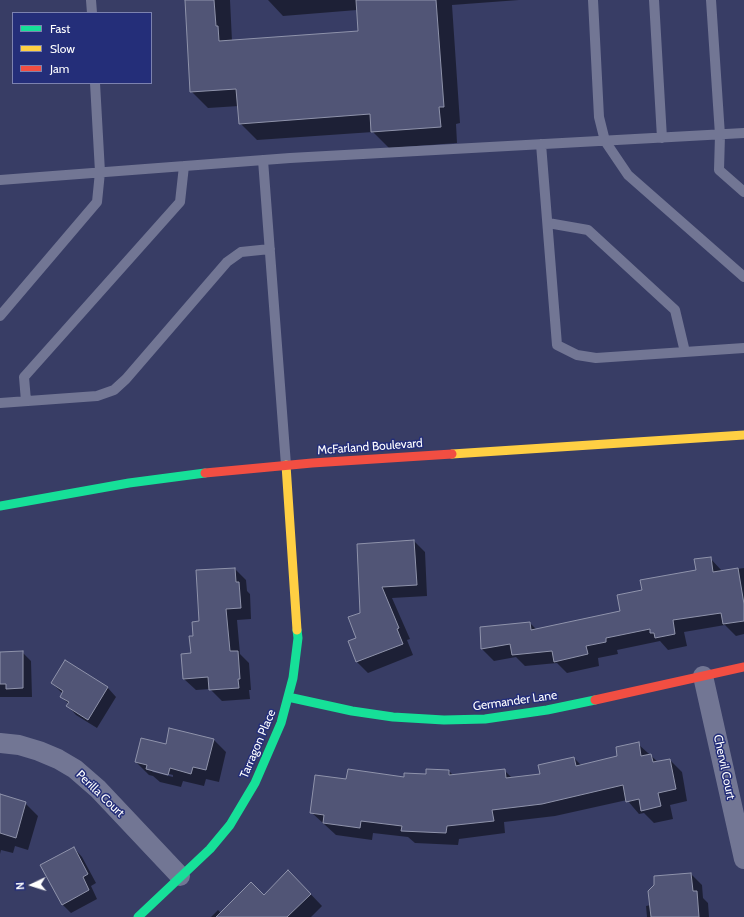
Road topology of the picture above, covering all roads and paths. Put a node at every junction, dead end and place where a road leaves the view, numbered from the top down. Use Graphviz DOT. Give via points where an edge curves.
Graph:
graph roads {
  1 [pos="92,0"];
  2 [pos="593,0"];
  3 [pos="654,0"];
  4 [pos="712,0"];
  5 [pos="92,12"];
  6 [pos="95,84"];
  7 [pos="744,133"];
  8 [pos="720,134"];
  9 [pos="662,138"];
  10 [pos="605,141"];
  11 [pos="541,144"];
  12 [pos="263,160"];
  13 [pos="184,166"];
  14 [pos="100,172"];
  15 [pos="0,180"];
  16 [pos="744,192"];
  17 [pos="548,224"];
  18 [pos="270,249"];
  19 [pos="744,277"];
  20 [pos="0,316"];
  21 [pos="744,348"];
  22 [pos="685,352"];
  23 [pos="26,401"];
  24 [pos="0,403"];
  25 [pos="744,435"];
  26 [pos="286,465"];
  27 [pos="0,506"];
  28 [pos="744,666"];
  29 [pos="703,676"];
  30 [pos="288,697"];
  31 [pos="0,743"];
  32 [pos="744,859"];
  33 [pos="180,876"];
  34 [pos="138,917"];
  1 -- 5 [label="lane"];
  2 -- 10 [label="lane" via="600,118"];
  3 -- 9 [label="lane"];
  4 -- 8 [label="lane"];
  6 -- 14 [label="lane"];
  7 -- 8 [label="lane"];
  8 -- 9 [label="lane"];
  8 -- 16 [label="lane" via="719,170"];
  9 -- 10 [label="lane"];
  10 -- 11 [label="lane"];
  10 -- 19 [label="lane" via="628,175"];
  11 -- 12 [label="lane"];
  11 -- 17 [label="lane"];
  12 -- 13 [label="lane"];
  12 -- 18 [label="lane"];
  13 -- 14 [label="lane"];
  13 -- 23 [label="lane" via="180,202 24,377"];
  14 -- 15 [label="lane"];
  14 -- 20 [label="lane" via="97,202"];
  17 -- 22 [label="lane" via="588,230 676,310"];
  17 -- 22 [label="lane" via="557,345 577,355 596,358"];
  18 -- 23 [label="lane" via="241,252 226,262 114,390 97,396"];
  18 -- 26 [label="lane"];
  21 -- 22 [label="lane"];
  23 -- 24 [label="lane"];
  25 -- 26 [label="street, McFarland Boulevard"];
  26 -- 27 [label="street, McFarland Boulevard" via="160,478"];
  26 -- 30 [label="street, Tarragon Place" via="298,638"];
  28 -- 29 [label="street, Germander Lane"];
  29 -- 30 [label="street, Germander Lane" via="540,711 485,719 393,717"];
  29 -- 32 [label="street, Chervil Court"];
  30 -- 33 [label="street, Tarragon Place" via="282,723 245,802 222,835"];
  31 -- 33 [label="street, Perilla Court" via="39,751 75,769 98,789"];
  33 -- 34 [label="street, Tarragon Place"];
}
